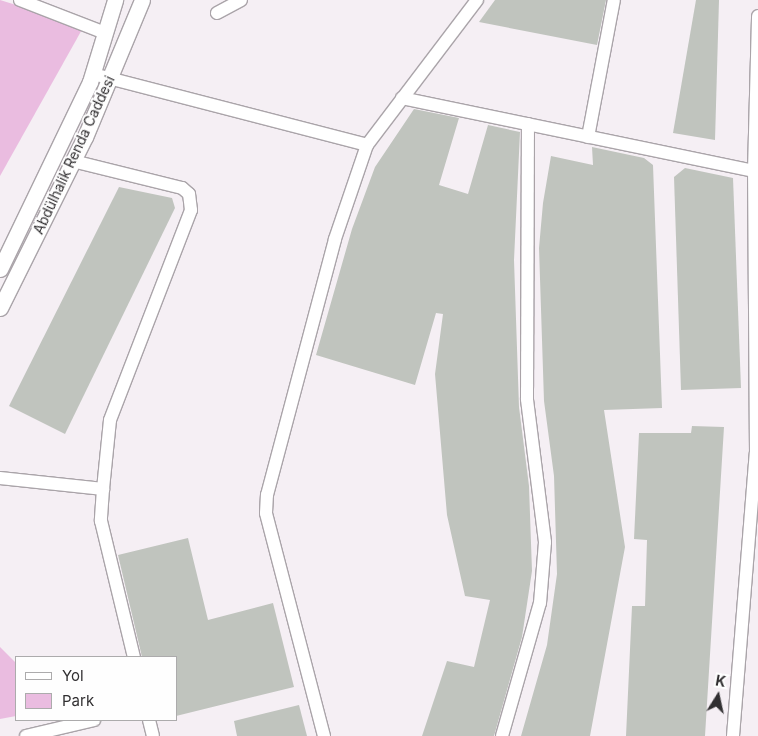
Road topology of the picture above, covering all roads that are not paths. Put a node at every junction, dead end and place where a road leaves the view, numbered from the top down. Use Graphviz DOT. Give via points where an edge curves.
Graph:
graph roads {
  1 [pos="20,0"];
  2 [pos="115,0"];
  3 [pos="142,0"];
  4 [pos="241,0"];
  5 [pos="477,0"];
  6 [pos="614,0"];
  7 [pos="217,13"];
  8 [pos="758,16"];
  9 [pos="105,33"];
  10 [pos="92,74"];
  11 [pos="111,78"];
  12 [pos="402,98"];
  13 [pos="757,116"];
  14 [pos="528,124"];
  15 [pos="756,131"];
  16 [pos="588,137"];
  17 [pos="367,146"];
  18 [pos="73,161"];
  19 [pos="755,174"];
  20 [pos="0,269"];
  21 [pos="0,308"];
  22 [pos="756,314"];
  23 [pos="757,453"];
  24 [pos="0,478"];
  25 [pos="103,489"];
  26 [pos="134,656"];
  27 [pos="90,721"];
  28 [pos="149,721"];
  29 [pos="26,736"];
  30 [pos="153,736"];
  31 [pos="324,736"];
  32 [pos="502,736"];
  33 [pos="733,736"];
  1 -- 9 [label="street"];
  2 -- 9 [label="main road, Abdülhalik Renda Caddesi"];
  3 -- 11 [label="main road, Abdülhalik Renda Caddesi"];
  4 -- 7 [label="street"];
  5 -- 12 [label="street"];
  6 -- 16 [label="street"];
  8 -- 13 [label="street"];
  9 -- 10 [label="main road, Abdülhalik Renda Caddesi"];
  10 -- 11 [label="street"];
  10 -- 20 [label="main road, Abdülhalik Renda Caddesi"];
  11 -- 17 [label="street"];
  11 -- 18 [label="main road, Abdülhalik Renda Caddesi"];
  12 -- 14 [label="street"];
  12 -- 17 [label="street"];
  13 -- 15 [label="street"];
  14 -- 16 [label="street"];
  14 -- 32 [label="street" via="527,399 545,542 540,603"];
  15 -- 19 [label="street"];
  16 -- 19 [label="street"];
  17 -- 31 [label="street" via="335,239 267,495 266,513"];
  18 -- 21 [label="main road, Abdülhalik Renda Caddesi"];
  18 -- 25 [label="street" via="182,188 192,200 110,420"];
  19 -- 22 [label="street"];
  22 -- 23 [label="street"];
  23 -- 33 [label="street"];
  24 -- 25 [label="street"];
  25 -- 26 [label="street" via="101,521"];
  27 -- 29 [label="street"];
  28 -- 30 [label="street"];
}
